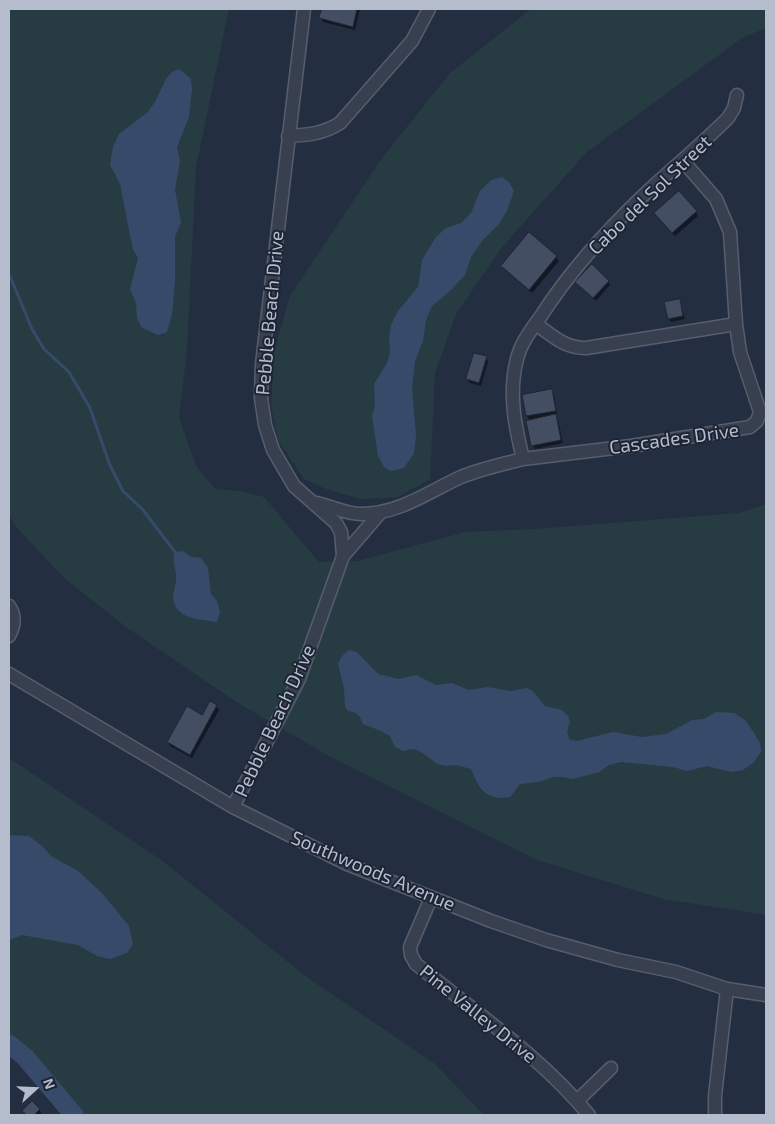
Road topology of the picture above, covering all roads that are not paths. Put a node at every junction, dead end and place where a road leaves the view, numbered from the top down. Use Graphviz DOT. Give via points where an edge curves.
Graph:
graph roads {
  1 [pos="304,9"];
  2 [pos="429,9"];
  3 [pos="737,95"];
  4 [pos="288,136"];
  5 [pos="682,161"];
  6 [pos="536,324"];
  7 [pos="736,324"];
  8 [pos="762,424"];
  9 [pos="523,460"];
  10 [pos="309,501"];
  11 [pos="380,513"];
  12 [pos="343,556"];
  13 [pos="9,606"];
  14 [pos="9,636"];
  15 [pos="9,674"];
  16 [pos="233,807"];
  17 [pos="431,898"];
  18 [pos="727,989"];
  19 [pos="766,995"];
  20 [pos="611,1068"];
  21 [pos="577,1101"];
  22 [pos="589,1115"];
  23 [pos="715,1115"];
  1 -- 4 [label="street, Pebble Beach Drive"];
  2 -- 4 [label="street" via="412,41 340,123 328,131"];
  3 -- 5 [label="street, Cabo del Sol Street" via="728,118"];
  4 -- 10 [label="street, Pebble Beach Drive" via="261,398 264,425 273,450 294,486"];
  5 -- 6 [label="street, Cabo del Sol Street" via="616,223 554,296"];
  5 -- 7 [label="street, Cascades Drive" via="716,199 730,232"];
  6 -- 7 [label="street" via="570,347 586,348"];
  6 -- 9 [label="street, Cabo del Sol Street" via="517,357 513,376 513,418"];
  7 -- 8 [label="street, Cascades Drive" via="740,352"];
  8 -- 9 [label="street, Cascades Drive"];
  9 -- 11 [label="street, Cascades Drive" via="461,477 413,502"];
  10 -- 11 [label="street" via="358,514"];
  10 -- 12 [label="street, Pebble Beach Drive" via="342,532"];
  11 -- 12 [label="street"];
  12 -- 16 [label="street, Pebble Beach Drive" via="298,679"];
  13 -- 14 [label="street" via="14,613 14,621"];
  15 -- 16 [label="street, Southwoods Avenue"];
  16 -- 17 [label="street, Southwoods Avenue" via="348,864"];
  17 -- 18 [label="street, Southwoods Avenue" via="546,940 676,972"];
  17 -- 21 [label="street, Pine Valley Drive" via="410,947 416,964 512,1040"];
  18 -- 19 [label="street, Southwoods Avenue"];
  18 -- 23 [label="street"];
  20 -- 21 [label="street"];
  21 -- 22 [label="street, Pine Valley Drive"];
}
